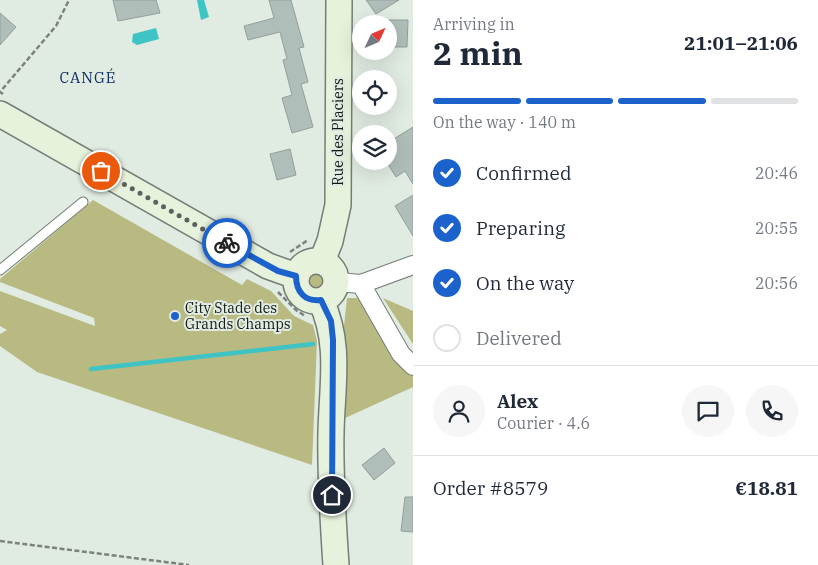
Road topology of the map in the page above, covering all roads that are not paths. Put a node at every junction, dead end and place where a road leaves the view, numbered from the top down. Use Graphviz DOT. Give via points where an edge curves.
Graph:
graph roads {
  1 [pos="339,0"];
  2 [pos="4,106"];
  3 [pos="83,202"];
  4 [pos="326,251"];
  5 [pos="413,265"];
  6 [pos="0,270"];
  7 [pos="296,276"];
  8 [pos="361,284"];
  9 [pos="329,291"];
  10 [pos="413,366"];
  11 [pos="336,565"];
  1 -- 4 [label="street, Rue des Placiers" via="338,204"];
  2 -- 7 [label="street" via="268,266"];
  3 -- 6 [label="lane"];
  4 -- 7 [label="street" via="306,263"];
  4 -- 9 [label="street" via="336,273"];
  5 -- 8 [label="street"];
  7 -- 9 [label="street" via="302,295 308,299"];
  8 -- 9 [label="street"];
  8 -- 10 [label="street" via="401,354"];
  9 -- 11 [label="street" via="333,340 331,433"];
}
